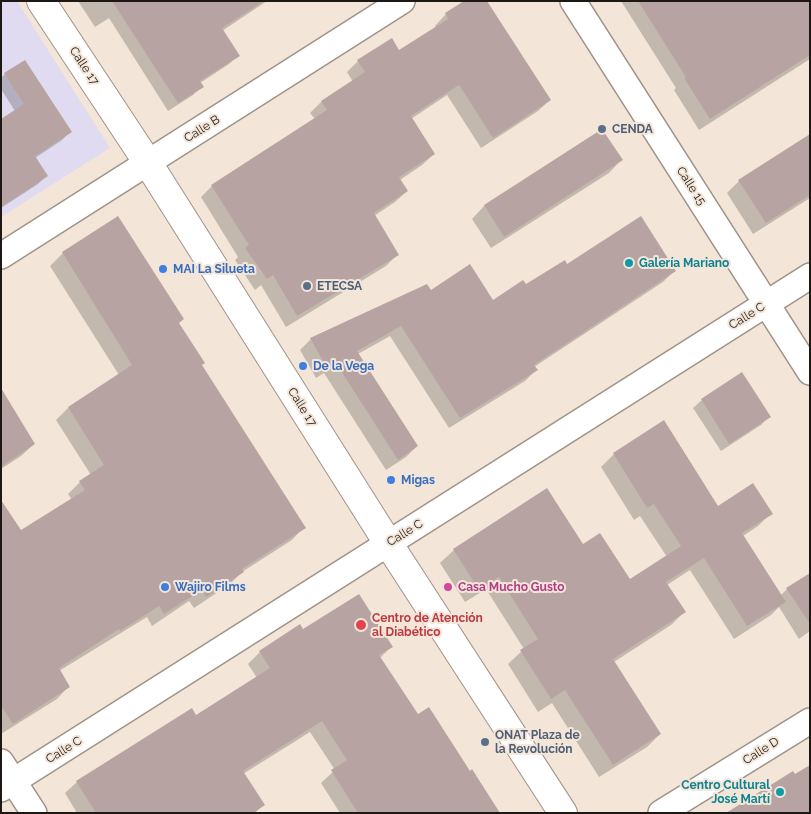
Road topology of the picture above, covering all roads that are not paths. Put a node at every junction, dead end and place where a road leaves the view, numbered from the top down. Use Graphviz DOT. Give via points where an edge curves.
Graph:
graph roads {
  1 [pos="41,1"];
  2 [pos="402,1"];
  3 [pos="573,1"];
  4 [pos="148,163"];
  5 [pos="1,256"];
  6 [pos="810,276"];
  7 [pos="766,304"];
  8 [pos="810,372"];
  9 [pos="388,543"];
  10 [pos="810,721"];
  11 [pos="5,777"];
  12 [pos="34,813"];
  13 [pos="563,813"];
  14 [pos="661,813"];
  1 -- 4 [label="street, Calle 17"];
  2 -- 4 [label="street, Calle B"];
  3 -- 7 [label="street, Calle 15"];
  4 -- 5 [label="street, Calle B"];
  4 -- 9 [label="street, Calle 17"];
  6 -- 7 [label="street, Calle C"];
  7 -- 8 [label="street, Calle 15"];
  7 -- 9 [label="street, Calle C"];
  9 -- 11 [label="street, Calle C"];
  9 -- 13 [label="street, Calle 17"];
  10 -- 14 [label="street, Calle D"];
  11 -- 12 [label="street"];
}
